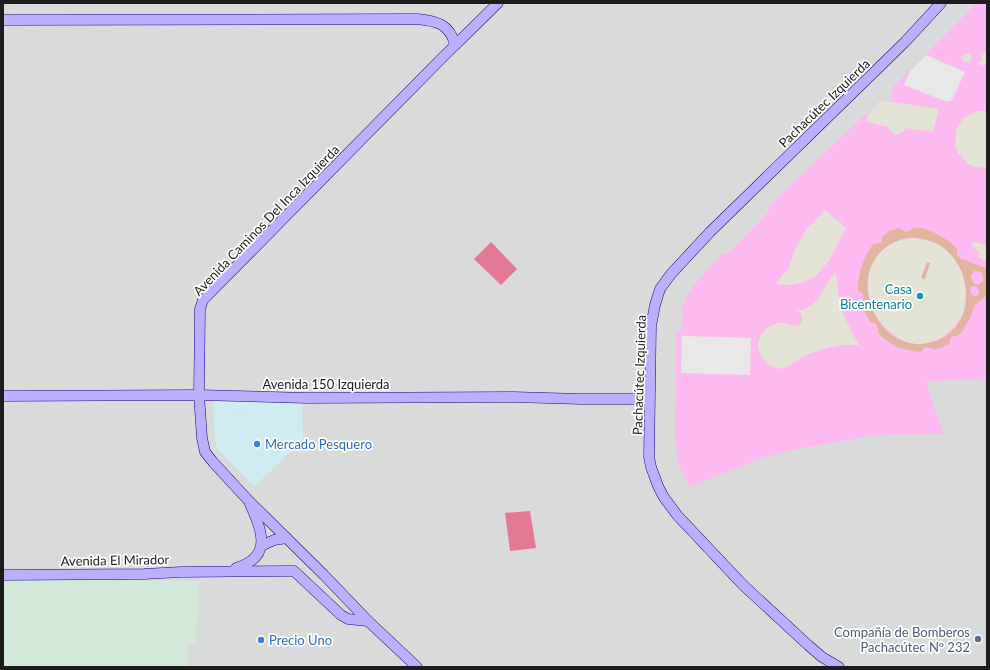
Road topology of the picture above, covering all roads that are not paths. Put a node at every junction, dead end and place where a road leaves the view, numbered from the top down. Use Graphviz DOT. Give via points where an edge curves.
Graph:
graph roads {
  1 [pos="498,3"];
  2 [pos="941,3"];
  3 [pos="3,20"];
  4 [pos="455,45"];
  5 [pos="200,395"];
  6 [pos="3,396"];
  7 [pos="649,399"];
  8 [pos="247,499"];
  9 [pos="287,538"];
  10 [pos="261,550"];
  11 [pos="274,570"];
  12 [pos="227,571"];
  13 [pos="3,575"];
  14 [pos="343,595"];
  15 [pos="334,610"];
  16 [pos="368,621"];
  17 [pos="417,667"];
  18 [pos="839,667"];
  1 -- 4 [label="street, Avenida Caminos Del Inca Izquierda"];
  2 -- 7 [label="street, Pachacútec Izquierda" via="905,42 710,232 671,274 660,289 651,326"];
  3 -- 4 [label="street" via="417,20 442,25 449,30"];
  4 -- 5 [label="street, Avenida Caminos Del Inca Izquierda" via="204,300 200,308"];
  5 -- 6 [label="street, Avenida 150 Izquierda"];
  5 -- 7 [label="street, Avenida 150 Izquierda" via="307,398"];
  5 -- 8 [label="street, Avenida Caminos Del Inca Izquierda" via="205,452"];
  7 -- 18 [label="street, Pachacútec Izquierda" via="649,457 663,496 677,515 743,585 822,657"];
  8 -- 9 [label="street, Avenida Caminos Del Inca Izquierda"];
  8 -- 10 [label="street, Avenida Caminos Del Inca Izquierda" via="261,536"];
  9 -- 10 [label="street, Avenida El Mirador" via="274,540"];
  9 -- 14 [label="street, Avenida Caminos Del Inca Izquierda"];
  10 -- 11 [label="street, Avenida Caminos Del Inca Izquierda" via="265,564"];
  10 -- 12 [label="street, Avenida El Mirador" via="243,566"];
  11 -- 12 [label="street, Avenida El Mirador"];
  11 -- 15 [label="street" via="294,572"];
  12 -- 13 [label="street, Avenida El Mirador"];
  14 -- 15 [label="street" via="342,605"];
  14 -- 16 [label="street, Avenida Caminos Del Inca Izquierda"];
  15 -- 16 [label="street" via="348,618"];
  16 -- 17 [label="street, Avenida Caminos Del Inca Izquierda"];
}
